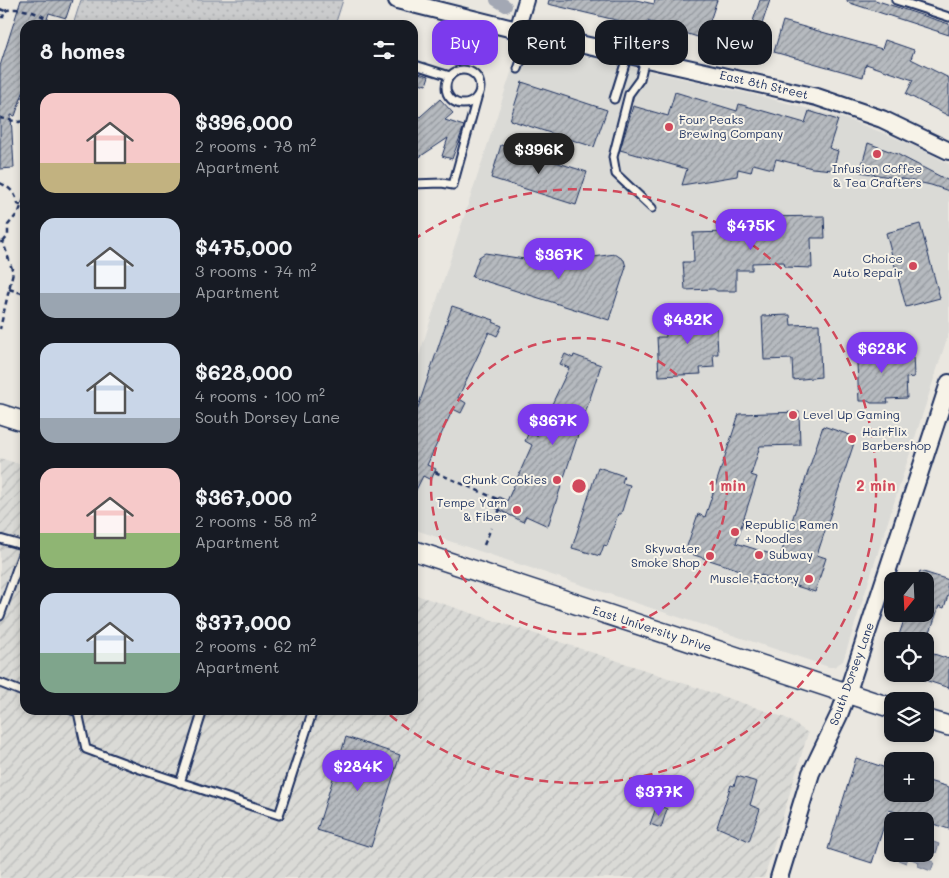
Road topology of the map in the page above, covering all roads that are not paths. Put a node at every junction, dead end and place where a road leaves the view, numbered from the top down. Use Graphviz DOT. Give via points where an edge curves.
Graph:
graph roads {
  1 [pos="397,0"];
  2 [pos="526,0"];
  3 [pos="896,0"];
  4 [pos="949,17"];
  5 [pos="525,20"];
  6 [pos="508,28"];
  7 [pos="519,65"];
  8 [pos="625,65"];
  9 [pos="643,65"];
  10 [pos="677,65"];
  11 [pos="418,66"];
  12 [pos="518,69"];
  13 [pos="450,76"];
  14 [pos="477,98"];
  15 [pos="614,99"];
  16 [pos="949,151"];
  17 [pos="418,184"];
  18 [pos="652,208"];
  19 [pos="949,383"];
  20 [pos="0,414"];
  21 [pos="20,420"];
  22 [pos="0,538"];
  23 [pos="20,544"];
  24 [pos="418,552"];
  25 [pos="20,560"];
  26 [pos="0,616"];
  27 [pos="0,684"];
  28 [pos="20,691"];
  29 [pos="847,694"];
  30 [pos="884,706"];
  31 [pos="79,715"];
  32 [pos="201,715"];
  33 [pos="311,715"];
  34 [pos="934,722"];
  35 [pos="949,726"];
  36 [pos="180,783"];
  37 [pos="779,878"];
  1 -- 6 [label="street, East 8th Street"];
  2 -- 5 [label="street"];
  3 -- 4 [label="lane"];
  7 -- 12 [label="lane"];
  8 -- 15 [label="lane"];
  9 -- 18 [label="lane" via="640,79 629,94 613,157 616,174"];
  10 -- 16 [label="street, East 8th Street" via="839,104 891,123"];
  11 -- 13 [label="lane"];
  13 -- 14 [label="lane" via="463,70 474,74 481,88"];
  13 -- 14 [label="lane" via="446,90 451,100 462,105"];
  14 -- 17 [label="lane" via="453,185 442,182"];
  19 -- 29 [label="street, South Dorsey Lane"];
  20 -- 21 [label="main road"];
  22 -- 23 [label="lane"];
  24 -- 29 [label="main road, East University Drive"];
  25 -- 26 [label="lane"];
  27 -- 28 [label="lane"];
  29 -- 30 [label="main road, East University Drive"];
  29 -- 37 [label="street, South Dorsey Lane" via="811,773"];
  31 -- 36 [label="lane" via="86,749"];
  32 -- 36 [label="lane"];
  33 -- 36 [label="lane" via="279,814"];
  34 -- 35 [label="main road"];
}
